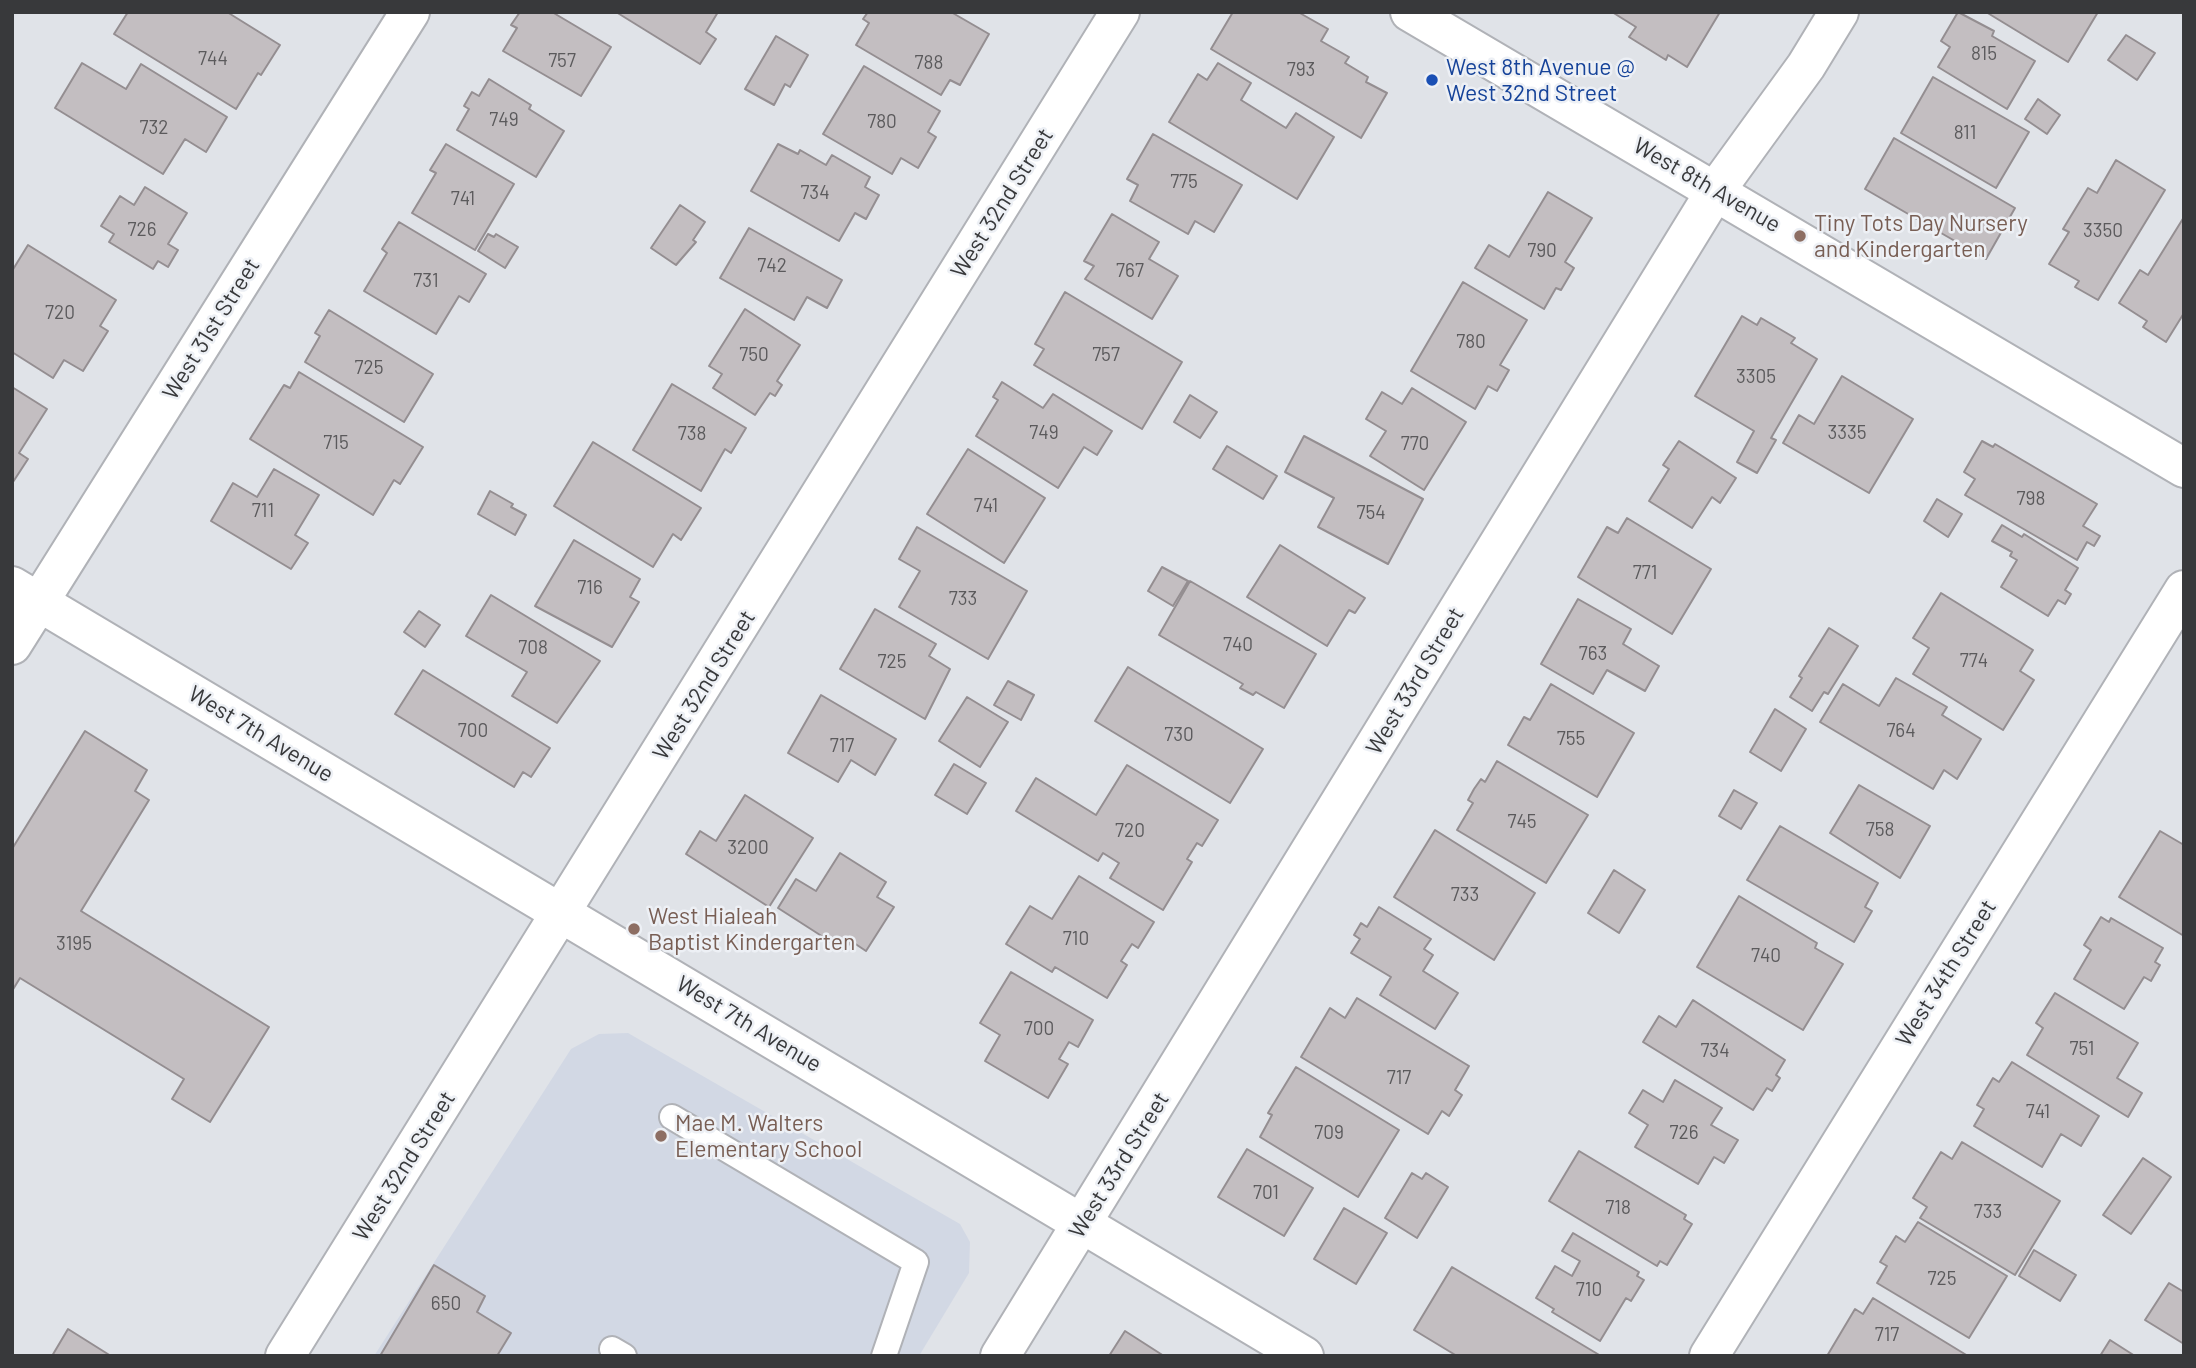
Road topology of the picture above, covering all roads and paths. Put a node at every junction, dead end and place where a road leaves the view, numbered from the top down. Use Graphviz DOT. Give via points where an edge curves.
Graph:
graph roads {
  1 [pos="411,12"];
  2 [pos="1120,12"];
  3 [pos="1410,12"];
  4 [pos="1839,12"];
  5 [pos="1716,190"];
  6 [pos="2184,468"];
  7 [pos="2184,590"];
  8 [pos="26,594"];
  9 [pos="12,645"];
  10 [pos="562,913"];
  11 [pos="672,1117"];
  12 [pos="1083,1224"];
  13 [pos="285,1356"];
  14 [pos="884,1356"];
  15 [pos="1000,1356"];
  16 [pos="1304,1356"];
  17 [pos="1709,1356"];
  1 -- 8 [label="street, West 31st Street"];
  2 -- 10 [label="street, West 32nd Street"];
  3 -- 5 [label="street, West 8th Avenue"];
  4 -- 5 [label="street, West 33rd Street" via="1806,66"];
  5 -- 6 [label="street, West 8th Avenue"];
  5 -- 12 [label="street, West 33rd Street"];
  7 -- 17 [label="street, West 34th Street"];
  8 -- 9 [label="street, West 31st Street"];
  8 -- 10 [label="street, West 7th Avenue"];
  10 -- 12 [label="street, West 7th Avenue"];
  10 -- 13 [label="street, West 32nd Street"];
  11 -- 14 [label="lane" via="916,1262"];
  12 -- 15 [label="street, West 33rd Street"];
  12 -- 16 [label="street, West 7th Avenue"];
}
